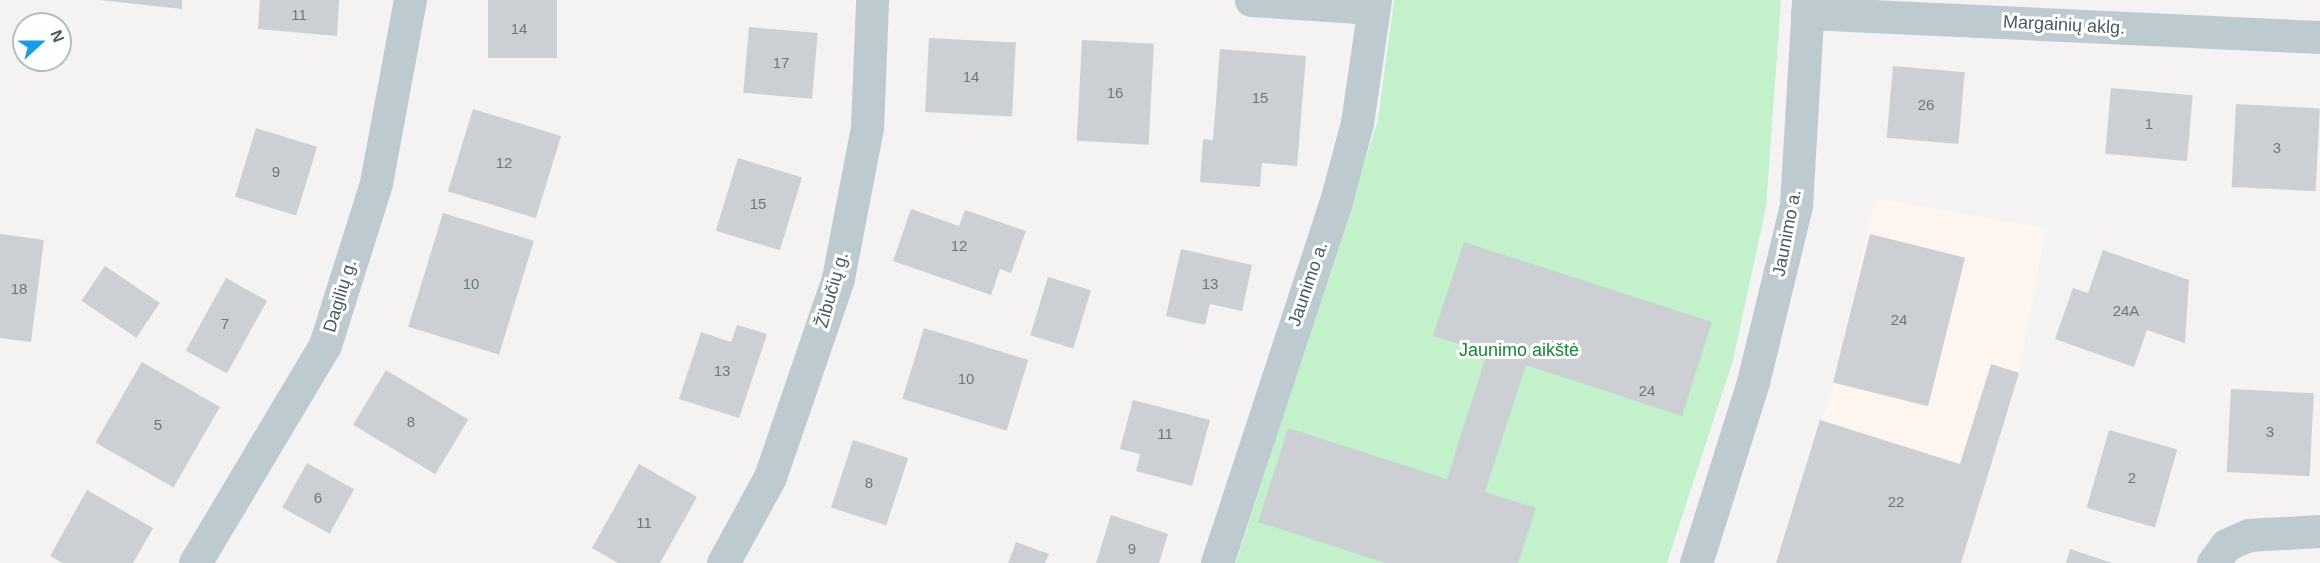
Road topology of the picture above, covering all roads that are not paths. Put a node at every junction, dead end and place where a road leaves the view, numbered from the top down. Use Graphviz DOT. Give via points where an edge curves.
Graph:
graph roads {
  1 [pos="410,0"];
  2 [pos="872,0"];
  3 [pos="1251,0"];
  4 [pos="1374,4"];
  5 [pos="1807,7"];
  6 [pos="2320,37"];
  7 [pos="2320,531"];
  8 [pos="195,563"];
  9 [pos="723,563"];
  10 [pos="1217,563"];
  11 [pos="1696,563"];
  12 [pos="2213,563"];
  1 -- 8 [label="street, Dagilių g." via="376,183 325,345"];
  2 -- 9 [label="street, Žibučių g." via="867,127 838,278 770,477"];
  3 -- 4 [label="street"];
  4 -- 10 [label="street, Jaunimo a." via="1358,123 1335,205"];
  5 -- 6 [label="street, Margainių aklg."];
  5 -- 11 [label="street, Jaunimo a." via="1796,205 1756,371"];
  7 -- 12 [label="street" via="2248,535 2226,545"];
}
